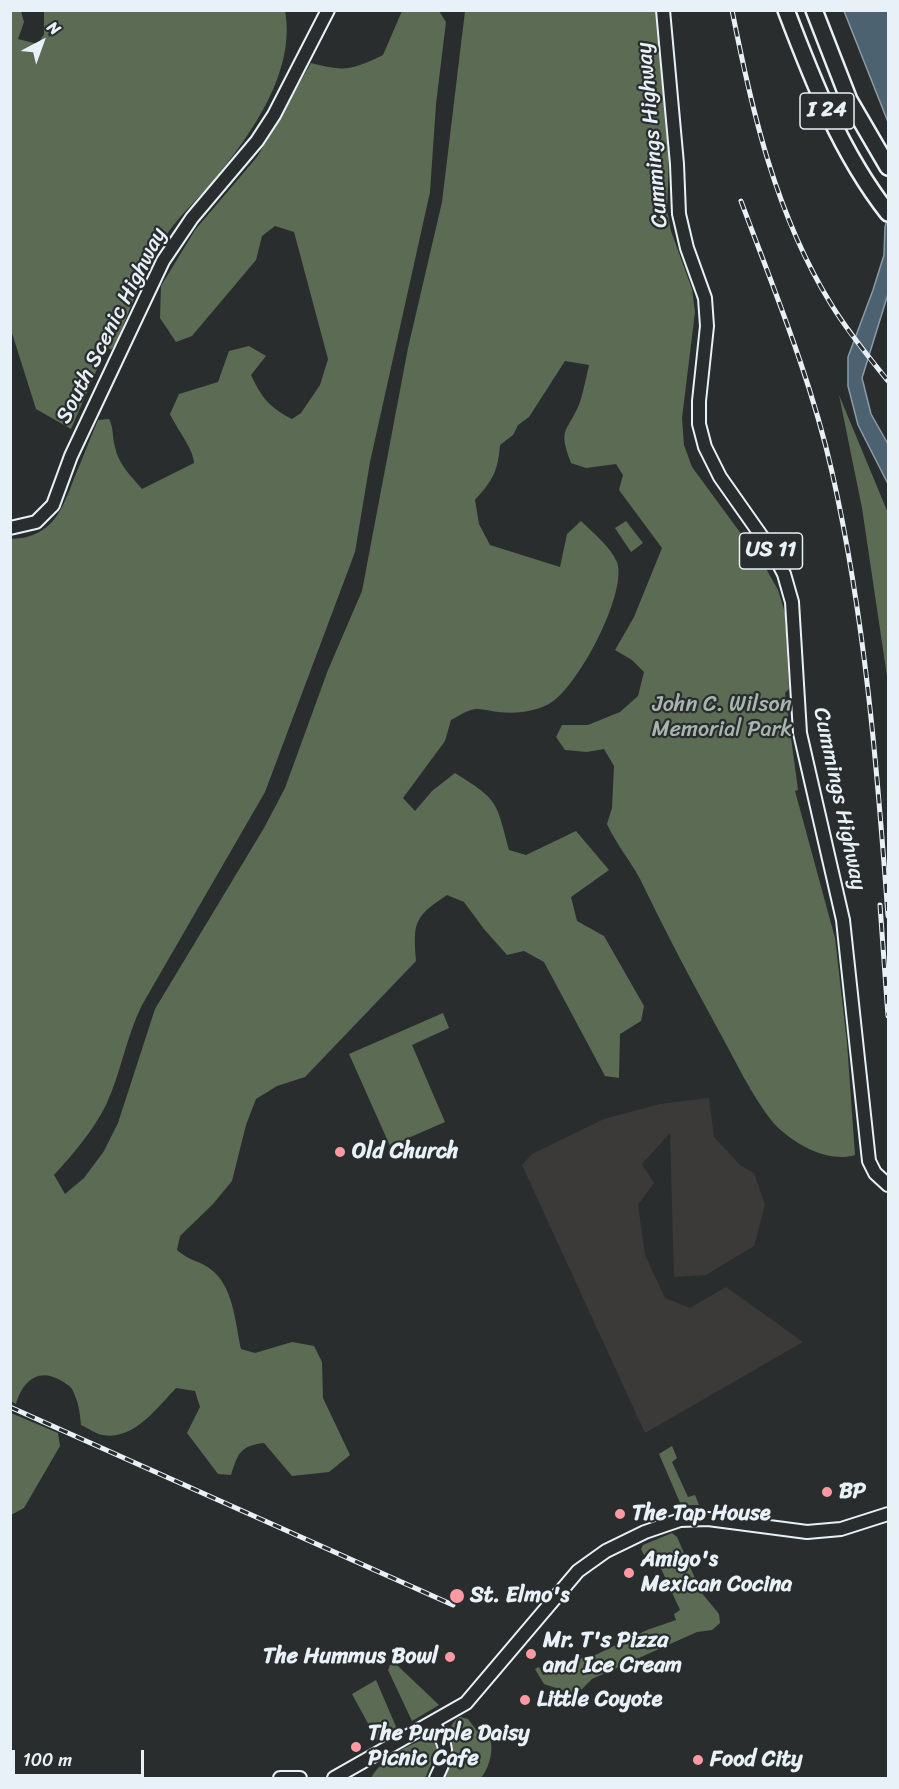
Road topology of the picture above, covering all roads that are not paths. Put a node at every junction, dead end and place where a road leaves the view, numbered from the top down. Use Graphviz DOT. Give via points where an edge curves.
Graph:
graph roads {
  1 [pos="328,10"];
  2 [pos="663,10"];
  3 [pos="786,10"];
  4 [pos="814,10"];
  5 [pos="888,167"];
  6 [pos="885,209"];
  7 [pos="10,528"];
  8 [pos="888,1185"];
  9 [pos="888,1514"];
  10 [pos="433,1722"];
  11 [pos="280,1779"];
  12 [pos="300,1779"];
  13 [pos="334,1779"];
  14 [pos="436,1779"];
  1 -- 7 [label="main road, South Scenic Highway" via="258,141 192,218 163,261 71,456 53,505 36,522"];
  2 -- 8 [label="main road, Cummings Highway / US 11" via="679,214 705,298 707,326 699,424 720,477 772,551 792,602 800,733 843,920 869,1161"];
  3 -- 6 [label="highway, I 24" via="838,134"];
  4 -- 5 [label="highway, I 24" via="849,100"];
  9 -- 10 [label="main road" via="841,1528 807,1532 708,1519 680,1520 645,1532 606,1551 579,1571 475,1695"];
  10 -- 13 [label="main road"];
  10 -- 14 [label="main road" via="446,1749"];
  11 -- 12 [label="main road"];
}
